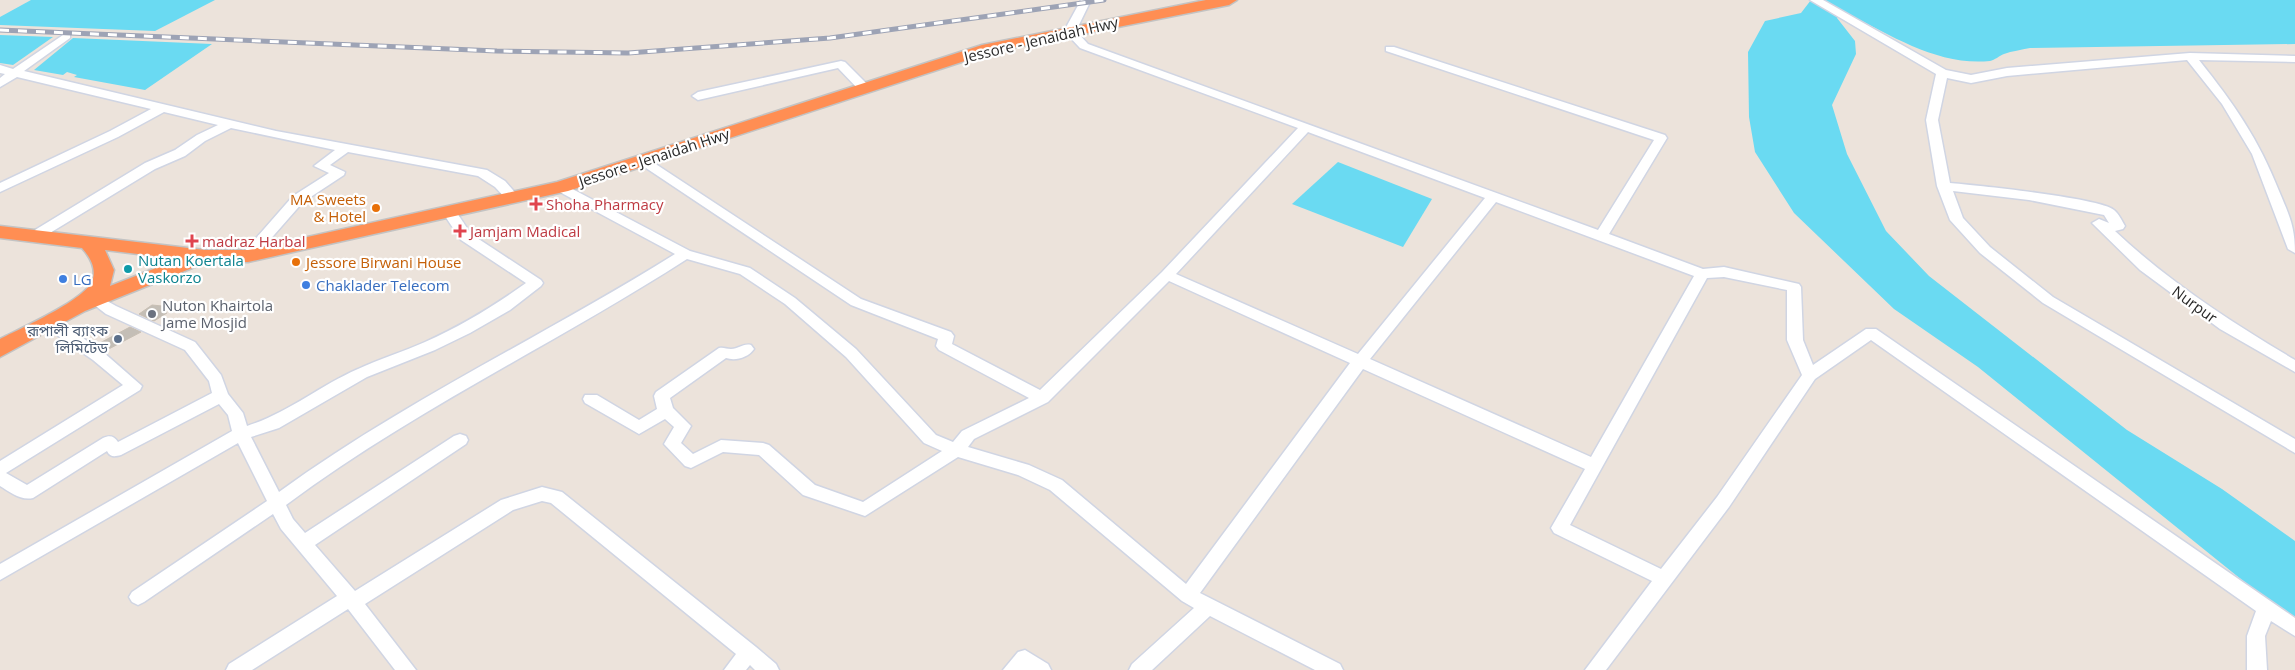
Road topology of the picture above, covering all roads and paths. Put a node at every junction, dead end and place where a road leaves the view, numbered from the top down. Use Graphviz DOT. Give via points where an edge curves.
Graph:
graph roads {
  1 [pos="1086,0"];
  2 [pos="1229,0"];
  3 [pos="1815,0"];
  4 [pos="1070,31"];
  5 [pos="66,36"];
  6 [pos="1390,49"];
  7 [pos="2190,56"];
  8 [pos="2295,59"];
  9 [pos="0,69"];
  10 [pos="16,72"];
  11 [pos="1942,73"];
  12 [pos="0,83"];
  13 [pos="864,88"];
  14 [pos="698,96"];
  15 [pos="162,108"];
  16 [pos="230,124"];
  17 [pos="1306,127"];
  18 [pos="346,148"];
  19 [pos="643,162"];
  20 [pos="1944,186"];
  21 [pos="561,187"];
  22 [pos="0,188"];
  23 [pos="1494,196"];
  24 [pos="513,198"];
  25 [pos="450,213"];
  26 [pos="0,232"];
  27 [pos="35,236"];
  28 [pos="1601,236"];
  29 [pos="89,243"];
  30 [pos="2295,250"];
  31 [pos="685,254"];
  32 [pos="205,256"];
  33 [pos="248,256"];
  34 [pos="1702,274"];
  35 [pos="1167,275"];
  36 [pos="87,303"];
  37 [pos="49,322"];
  38 [pos="0,348"];
  39 [pos="746,350"];
  40 [pos="1361,360"];
  41 [pos="2295,367"];
  42 [pos="1810,375"];
  43 [pos="221,396"];
  44 [pos="1042,398"];
  45 [pos="591,400"];
  46 [pos="666,411"];
  47 [pos="241,434"];
  48 [pos="460,440"];
  49 [pos="2295,447"];
  50 [pos="956,450"];
  51 [pos="1595,466"];
  52 [pos="0,469"];
  53 [pos="0,478"];
  54 [pos="277,503"];
  55 [pos="303,544"];
  56 [pos="0,573"];
  57 [pos="1664,579"];
  58 [pos="1188,596"];
  59 [pos="138,597"];
  60 [pos="352,600"];
  61 [pos="1208,607"];
  62 [pos="2266,608"];
  63 [pos="2295,628"];
  64 [pos="749,653"];
  65 [pos="236,670"];
  66 [pos="406,670"];
  67 [pos="734,670"];
  68 [pos="769,670"];
  69 [pos="1013,670"];
  70 [pos="1041,670"];
  71 [pos="1140,670"];
  72 [pos="1333,670"];
  73 [pos="1595,670"];
  74 [pos="2257,670"];
  1 -- 4 [label="street"];
  2 -- 4 [label="highway, Jessore - Jenaidah Hwy"];
  3 -- 11 [label="street"];
  4 -- 13 [label="highway, Jessore - Jenaidah Hwy" via="988,48"];
  4 -- 17 [label="street" via="1084,46"];
  5 -- 10 [label="street"];
  6 -- 28 [label="street" via="1662,138"];
  7 -- 8 [label="street"];
  7 -- 11 [label="street" via="2007,72 1971,79"];
  7 -- 30 [label="street" via="2226,103 2258,154"];
  9 -- 10 [label="street"];
  10 -- 12 [label="street"];
  10 -- 15 [label="street"];
  11 -- 20 [label="street" via="1932,120"];
  13 -- 14 [label="street" via="841,64"];
  13 -- 19 [label="highway, Jessore - Jenaidah Hwy"];
  15 -- 16 [label="street"];
  15 -- 22 [label="street"];
  16 -- 18 [label="street"];
  16 -- 27 [label="street" via="150,166"];
  17 -- 23 [label="street"];
  17 -- 35 [label="street"];
  18 -- 24 [label="street" via="482,173 500,184"];
  18 -- 33 [label="street" via="320,166 339,172 298,199"];
  19 -- 21 [label="highway, Jessore - Jenaidah Hwy"];
  19 -- 44 [label="street" via="856,302 946,336 944,346"];
  20 -- 41 [label="street, Nurpur" via="2029,196 2109,212 2118,226 2102,226 2145,267 2224,325"];
  20 -- 49 [label="street" via="1957,220 1985,250 2048,300"];
  21 -- 24 [label="highway, Jessore - Jenaidah Hwy"];
  21 -- 31 [label="street"];
  23 -- 28 [label="street"];
  23 -- 40 [label="street"];
  24 -- 25 [label="highway, Jessore - Jenaidah Hwy"];
  25 -- 33 [label="highway, Jessore - Jenaidah Hwy"];
  25 -- 47 [label="street" via="466,237 536,283 465,329 362,373 273,424"];
  26 -- 27 [label="highway"];
  27 -- 29 [label="highway"];
  28 -- 34 [label="street"];
  29 -- 32 [label="highway"];
  29 -- 36 [label="highway" via="102,259 104,277"];
  31 -- 50 [label="street" via="745,271 790,301 851,353 930,439"];
  31 -- 54 [label="street" via="617,297 447,392 331,463"];
  32 -- 33 [label="highway, Jessore - Jenaidah Hwy"];
  32 -- 36 [label="highway, Jessore - Jenaidah Hwy"];
  34 -- 42 [label="street" via="1724,272 1794,287 1795,340"];
  34 -- 51 [label="street"];
  35 -- 40 [label="street"];
  35 -- 44 [label="street"];
  36 -- 37 [label="highway"];
  36 -- 43 [label="street" via="111,310 190,346 216,379"];
  37 -- 38 [label="highway"];
  37 -- 52 [label="street" via="134,386"];
  39 -- 46 [label="street" via="734,355 724,352 662,396"];
  40 -- 51 [label="street"];
  40 -- 58 [label="street"];
  42 -- 57 [label="street" via="1723,502"];
  42 -- 62 [label="street" via="1871,333"];
  43 -- 47 [label="street" via="235,413"];
  43 -- 53 [label="street" via="115,451 109,442 26,493"];
  44 -- 50 [label="street" via="968,435"];
  45 -- 46 [label="street" via="639,428"];
  46 -- 50 [label="street" via="683,426 672,444 691,462 721,446 763,450 809,490 865,509"];
  47 -- 54 [label="street"];
  47 -- 56 [label="street"];
  48 -- 55 [label="street"];
  50 -- 58 [label="street" via="1022,470 1056,485"];
  51 -- 57 [label="street" via="1560,528"];
  54 -- 55 [label="street" via="287,524"];
  54 -- 59 [label="street"];
  55 -- 60 [label="street"];
  57 -- 73 [label="street"];
  58 -- 61 [label="street"];
  60 -- 64 [label="street" via="507,505 549,494"];
  60 -- 65 [label="street"];
  60 -- 66 [label="street"];
  61 -- 71 [label="street"];
  61 -- 72 [label="street"];
  62 -- 63 [label="street"];
  62 -- 74 [label="street" via="2256,636"];
  64 -- 67 [label="street"];
  64 -- 68 [label="street"];
  69 -- 70 [label="street" via="1025,658"];
}
